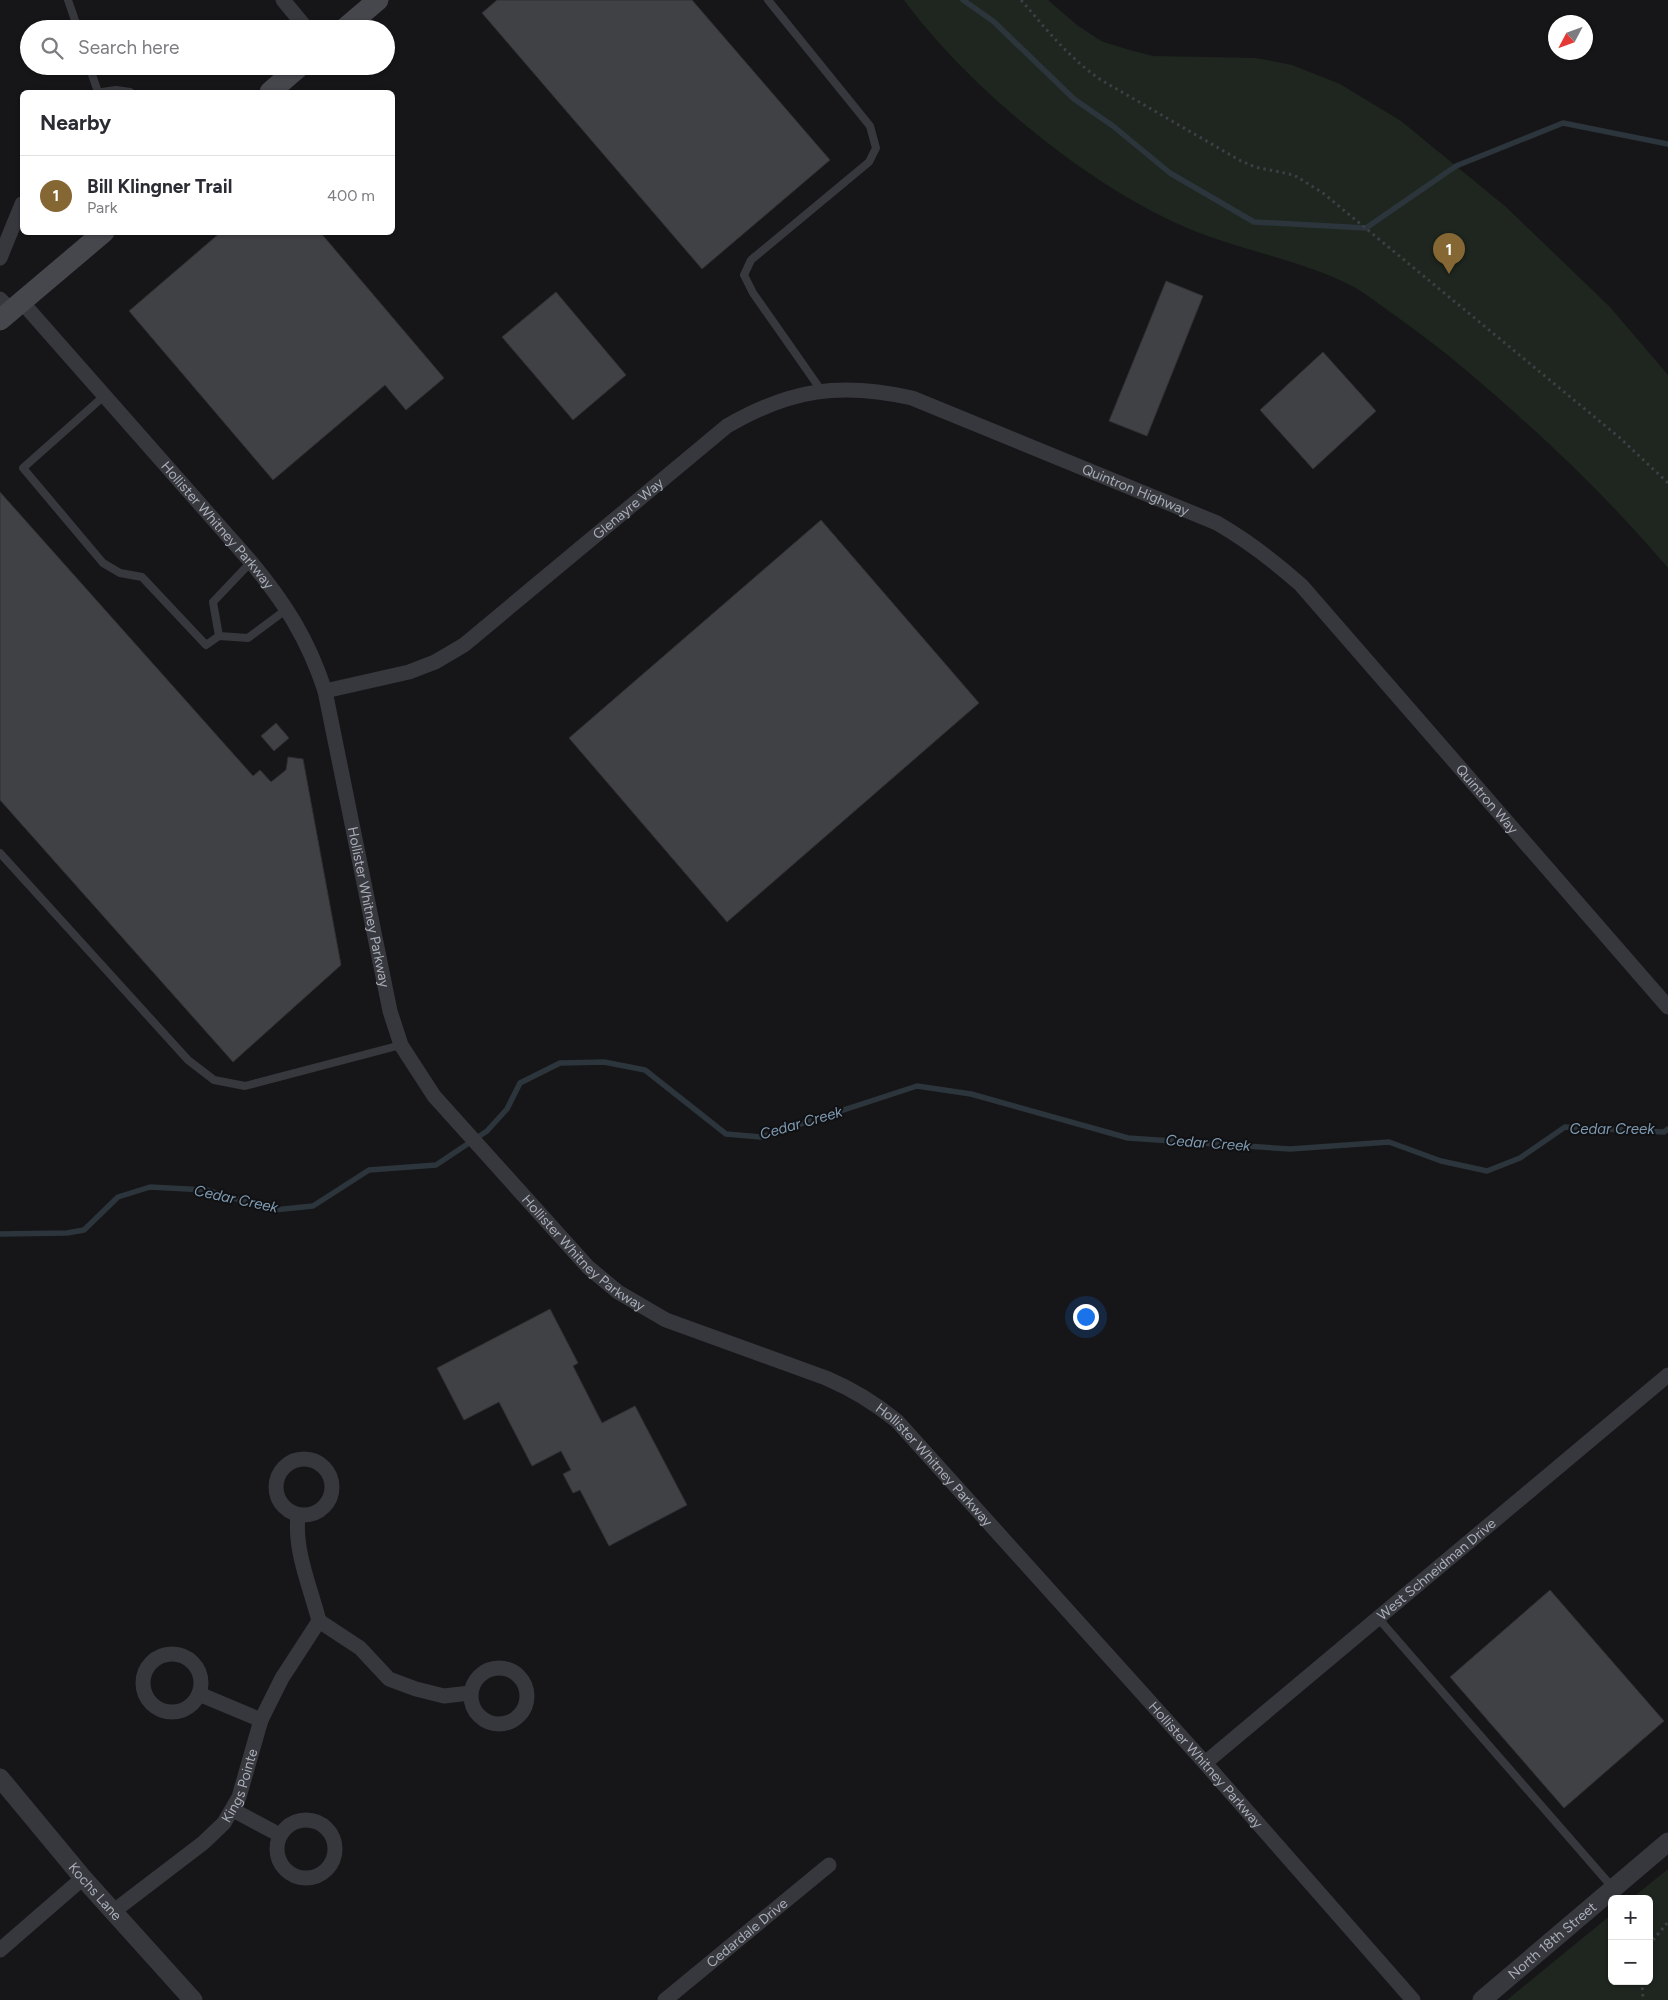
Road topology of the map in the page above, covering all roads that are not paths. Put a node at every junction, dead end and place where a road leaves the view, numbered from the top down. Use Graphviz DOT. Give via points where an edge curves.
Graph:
graph roads {
  1 [pos="68,0"];
  2 [pos="283,0"];
  3 [pos="378,0"];
  4 [pos="768,0"];
  5 [pos="75,20"];
  6 [pos="300,20"];
  7 [pos="355,20"];
  8 [pos="92,75"];
  9 [pos="290,75"];
  10 [pos="97,90"];
  11 [pos="272,90"];
  12 [pos="20,209"];
  13 [pos="100,235"];
  14 [pos="0,258"];
  15 [pos="8,308"];
  16 [pos="820,390"];
  17 [pos="104,396"];
  18 [pos="948,412"];
  19 [pos="251,562"];
  20 [pos="1307,592"];
  21 [pos="286,609"];
  22 [pos="219,636"];
  23 [pos="324,691"];
  24 [pos="0,853"];
  25 [pos="1668,1007"];
  26 [pos="401,1045"];
  27 [pos="1668,1375"];
  28 [pos="298,1515"];
  29 [pos="1378,1618"];
  30 [pos="319,1621"];
  31 [pos="470,1693"];
  32 [pos="199,1694"];
  33 [pos="261,1720"];
  34 [pos="1205,1763"];
  35 [pos="0,1778"];
  36 [pos="233,1810"];
  37 [pos="280,1835"];
  38 [pos="1668,1842"];
  39 [pos="829,1865"];
  40 [pos="83,1878"];
  41 [pos="1613,1888"];
  42 [pos="114,1911"];
  43 [pos="0,1950"];
  44 [pos="193,2000"];
  45 [pos="665,2000"];
  46 [pos="1413,2000"];
  47 [pos="1482,2000"];
  1 -- 5 [label="lane"];
  2 -- 6 [label="street"];
  3 -- 7 [label="main road"];
  4 -- 16 [label="lane" via="870,126 876,148 870,162 751,260 744,275"];
  8 -- 10 [label="lane"];
  9 -- 11 [label="main road"];
  12 -- 14 [label="street"];
  13 -- 15 [label="main road"];
  15 -- 17 [label="street, Hollister Whitney Parkway"];
  16 -- 18 [label="street, Glenayre Way" via="882,391"];
  16 -- 23 [label="street, Glenayre Way" via="791,396 727,426 464,645 410,672"];
  17 -- 19 [label="street, Hollister Whitney Parkway"];
  17 -- 22 [label="lane" via="23,468 102,563 120,573 142,576 206,646"];
  18 -- 20 [label="street, Quintron Highway" via="1218,523 1273,559"];
  19 -- 21 [label="street, Hollister Whitney Parkway"];
  19 -- 22 [label="lane" via="213,602"];
  20 -- 25 [label="street, Quintron Way"];
  21 -- 22 [label="lane" via="248,638"];
  21 -- 23 [label="street, Hollister Whitney Parkway" via="316,662"];
  23 -- 26 [label="street, Hollister Whitney Parkway" via="390,1011"];
  24 -- 26 [label="lane" via="188,1060 214,1080 245,1086"];
  26 -- 34 [label="street, Hollister Whitney Parkway" via="434,1096 588,1267 618,1292 666,1320 850,1388 897,1421"];
  27 -- 29 [label="street, West Schneidman Drive"];
  28 -- 30 [label="street" via="296,1534 300,1557"];
  29 -- 34 [label="street, West Schneidman Drive"];
  29 -- 41 [label="lane"];
  30 -- 31 [label="street" via="360,1648 389,1679 444,1696"];
  30 -- 33 [label="street, Kings Pointe" via="282,1678"];
  32 -- 33 [label="street"];
  33 -- 36 [label="street, Kings Pointe"];
  34 -- 46 [label="street, Hollister Whitney Parkway"];
  35 -- 40 [label="street, Kochs Lane"];
  36 -- 37 [label="street"];
  36 -- 42 [label="street, Kings Pointe" via="224,1824 203,1843"];
  38 -- 41 [label="street, North 18th Street"];
  39 -- 45 [label="street, Cedardale Drive"];
  40 -- 42 [label="street, Kochs Lane"];
  40 -- 43 [label="street"];
  41 -- 47 [label="street, North 18th Street"];
  42 -- 44 [label="street, Kochs Lane"];
}
